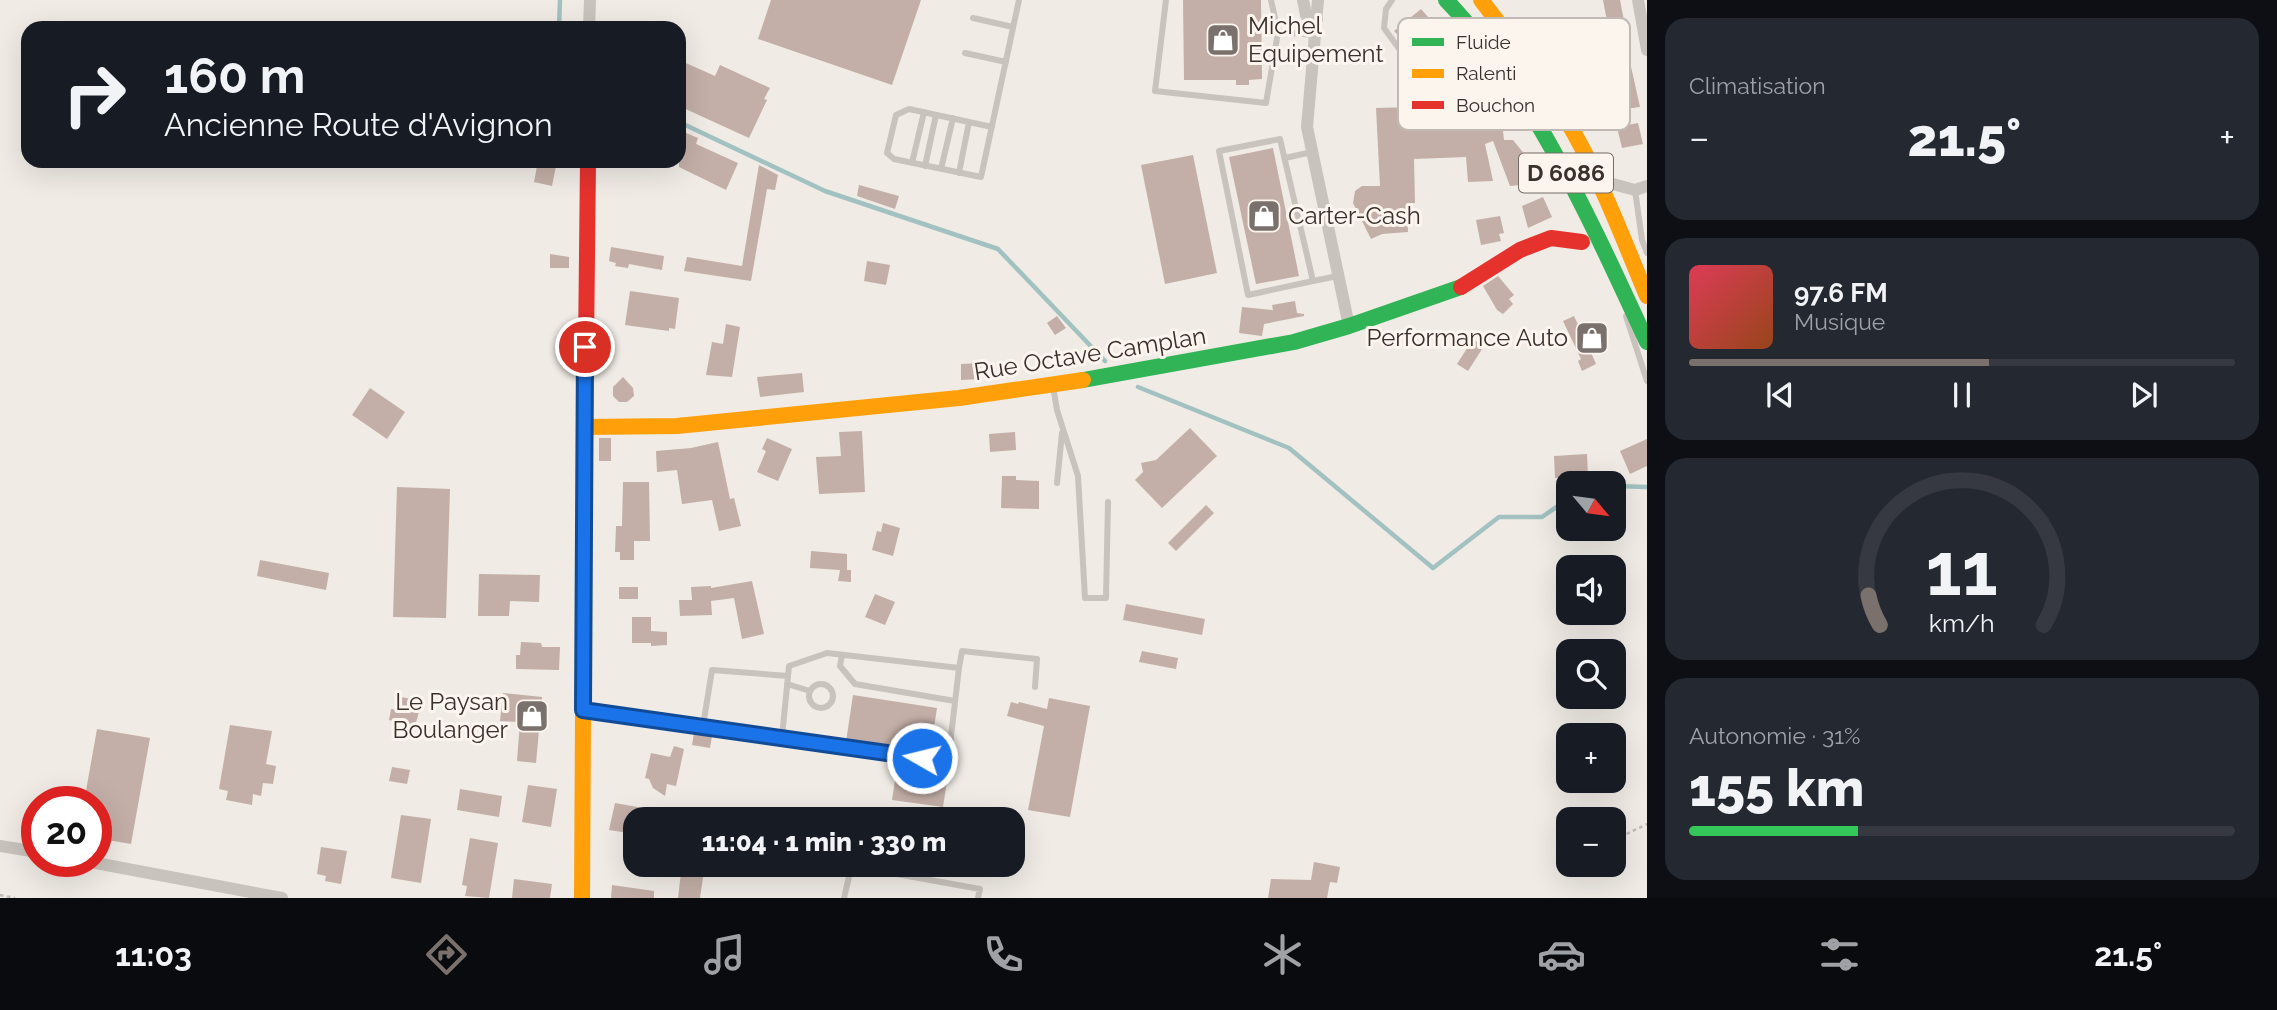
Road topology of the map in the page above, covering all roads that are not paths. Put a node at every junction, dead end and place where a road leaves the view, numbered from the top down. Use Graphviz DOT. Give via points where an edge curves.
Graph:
graph roads {
  1 [pos="590,0"];
  2 [pos="1019,0"];
  3 [pos="1166,0"];
  4 [pos="1271,0"];
  5 [pos="1303,0"];
  6 [pos="1318,0"];
  7 [pos="1326,0"];
  8 [pos="1392,0"];
  9 [pos="1446,0"];
  10 [pos="1481,0"];
  11 [pos="1637,0"];
  12 [pos="973,18"];
  13 [pos="1461,18"];
  14 [pos="1495,18"];
  15 [pos="589,21"];
  16 [pos="1013,27"];
  17 [pos="1315,29"];
  18 [pos="1278,32"];
  19 [pos="1398,47"];
  20 [pos="1647,50"];
  21 [pos="965,53"];
  22 [pos="1006,62"];
  23 [pos="923,112"];
  24 [pos="936,115"];
  25 [pos="953,118"];
  26 [pos="969,122"];
  27 [pos="992,127"];
  28 [pos="1541,130"];
  29 [pos="1572,130"];
  30 [pos="1312,152"];
  31 [pos="1285,158"];
  32 [pos="912,163"];
  33 [pos="925,166"];
  34 [pos="587,168"];
  35 [pos="941,169"];
  36 [pos="958,173"];
  37 [pos="1598,180"];
  38 [pos="1641,188"];
  39 [pos="1582,242"];
  40 [pos="1605,247"];
  41 [pos="1647,253"];
  42 [pos="1338,276"];
  43 [pos="1313,281"];
  44 [pos="1647,296"];
  45 [pos="1349,326"];
  46 [pos="1647,342"];
  47 [pos="1647,381"];
  48 [pos="1053,384"];
  49 [pos="584,427"];
  50 [pos="1063,427"];
  51 [pos="1057,483"];
  52 [pos="1108,502"];
  53 [pos="842,655"];
  54 [pos="959,668"];
  55 [pos="788,680"];
  56 [pos="1035,687"];
  57 [pos="810,691"];
  58 [pos="955,701"];
  59 [pos="583,710"];
  60 [pos="703,726"];
  61 [pos="782,737"];
  62 [pos="0,846"];
  63 [pos="21,849"];
  64 [pos="112,866"];
  65 [pos="849,877"];
  66 [pos="916,877"];
  67 [pos="282,898"];
  68 [pos="582,898"];
  69 [pos="844,898"];
  70 [pos="978,898"];
  1 -- 15 [label="street"];
  2 -- 16 [label="lane"];
  3 -- 18 [label="lane" via="1155,91 1266,103"];
  4 -- 18 [label="lane"];
  5 -- 17 [label="street"];
  6 -- 17 [label="street"];
  7 -- 17 [label="street"];
  8 -- 19 [label="lane" via="1384,28"];
  9 -- 13 [label="street, D 6086"];
  10 -- 14 [label="street, D 6086"];
  11 -- 20 [label="street"];
  12 -- 16 [label="lane"];
  16 -- 22 [label="lane"];
  17 -- 18 [label="lane"];
  17 -- 30 [label="street" via="1307,127"];
  21 -- 22 [label="lane"];
  22 -- 27 [label="lane"];
  23 -- 24 [label="lane"];
  23 -- 32 [label="lane"];
  23 -- 32 [label="lane" via="909,109 896,115 887,153"];
  24 -- 25 [label="lane"];
  24 -- 33 [label="lane"];
  25 -- 26 [label="lane"];
  25 -- 35 [label="lane"];
  26 -- 27 [label="lane"];
  26 -- 36 [label="lane"];
  27 -- 36 [label="lane" via="981,177"];
  28 -- 40 [label="street, D 6086"];
  29 -- 37 [label="street, D 6086"];
  30 -- 31 [label="lane"];
  30 -- 42 [label="street"];
  31 -- 43 [label="lane"];
  31 -- 43 [label="lane" via="1280,139 1219,151 1248,295"];
  32 -- 33 [label="lane"];
  33 -- 35 [label="lane"];
  34 -- 49 [label="street"];
  35 -- 36 [label="lane"];
  37 -- 38 [label="street"];
  37 -- 44 [label="street, D 6086"];
  38 -- 41 [label="lane" via="1642,240"];
  39 -- 45 [label="street, Rue Octave Camplan" via="1551,238 1520,250 1465,285"];
  40 -- 46 [label="street, D 6086"];
  40 -- 47 [label="lane"];
  42 -- 43 [label="lane"];
  42 -- 45 [label="street"];
  45 -- 48 [label="street, Rue Octave Camplan" via="1294,342"];
  48 -- 49 [label="street, Rue Octave Camplan" via="677,426"];
  48 -- 50 [label="lane"];
  49 -- 59 [label="street"];
  50 -- 51 [label="lane"];
  50 -- 52 [label="lane" via="1078,476 1085,598 1106,598"];
  53 -- 54 [label="lane"];
  53 -- 55 [label="lane" via="827,653 789,666"];
  53 -- 58 [label="lane" via="841,666 855,684"];
  54 -- 56 [label="lane" via="962,651 1037,659"];
  54 -- 58 [label="lane"];
  55 -- 57 [label="lane"];
  55 -- 60 [label="lane" via="712,670"];
  55 -- 61 [label="lane"];
  58 -- 61 [label="lane" via="948,762"];
  59 -- 60 [label="lane"];
  59 -- 68 [label="street"];
  60 -- 61 [label="lane"];
  62 -- 63 [label="street"];
  64 -- 67 [label="street"];
  65 -- 69 [label="lane"];
  66 -- 70 [label="lane" via="979,889"];
}
